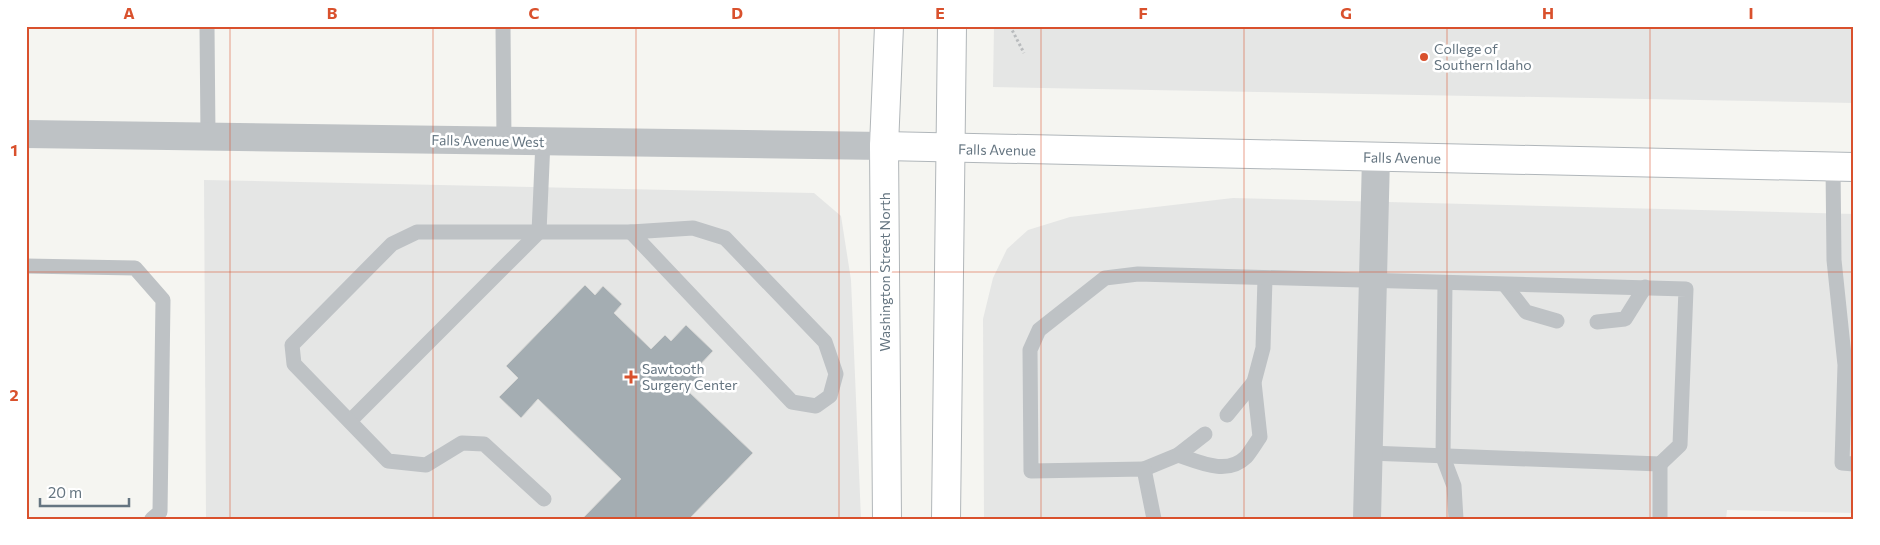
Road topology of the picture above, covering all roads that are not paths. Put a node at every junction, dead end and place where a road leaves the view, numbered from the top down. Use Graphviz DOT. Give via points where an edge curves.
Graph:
graph roads {
  1 [pos="207,26"];
  2 [pos="503,26"];
  3 [pos="889,26"];
  4 [pos="952,26"];
  5 [pos="26,134"];
  6 [pos="208,136"];
  7 [pos="504,141"];
  8 [pos="543,142"];
  9 [pos="884,146"];
  10 [pos="950,149"];
  11 [pos="1376,157"];
  12 [pos="1844,166"];
  13 [pos="540,232"];
  14 [pos="632,232"];
  15 [pos="26,266"];
  16 [pos="1265,278"];
  17 [pos="1372,281"];
  18 [pos="1445,283"];
  19 [pos="1506,285"];
  20 [pos="1645,287"];
  21 [pos="1556,321"];
  22 [pos="1597,322"];
  23 [pos="1254,382"];
  24 [pos="1227,415"];
  25 [pos="350,420"];
  26 [pos="1205,434"];
  27 [pos="1368,453"];
  28 [pos="1178,455"];
  29 [pos="1443,457"];
  30 [pos="1660,464"];
  31 [pos="1854,464"];
  32 [pos="1144,469"];
  33 [pos="544,499"];
  34 [pos="152,519"];
  35 [pos="886,519"];
  36 [pos="946,519"];
  37 [pos="1154,519"];
  38 [pos="1367,519"];
  39 [pos="1456,519"];
  40 [pos="1660,519"];
  1 -- 6 [label="lane"];
  2 -- 7 [label="lane"];
  3 -- 9 [label="main road, Washington Street North"];
  4 -- 10 [label="main road"];
  5 -- 6 [label="street, Falls Avenue West"];
  6 -- 7 [label="street, Falls Avenue West"];
  7 -- 8 [label="street, Falls Avenue West"];
  8 -- 9 [label="street, Falls Avenue West"];
  8 -- 13 [label="lane"];
  9 -- 10 [label="main road, Falls Avenue West"];
  9 -- 35 [label="main road, Washington Street North"];
  10 -- 11 [label="main road, Falls Avenue"];
  10 -- 36 [label="main road"];
  11 -- 12 [label="main road, Falls Avenue"];
  11 -- 17 [label="street"];
  12 -- 31 [label="lane" via="1834,260 1845,365 1842,463"];
  13 -- 14 [label="lane"];
  13 -- 25 [label="lane"];
  13 -- 25 [label="lane" via="417,232 392,244 292,345 294,364"];
  14 -- 14 [label="lane" via="693,228 725,238 825,342 836,374 830,396 816,406 792,402"];
  15 -- 34 [label="lane" via="135,268 163,300 160,512"];
  16 -- 17 [label="lane"];
  16 -- 23 [label="lane" via="1263,348"];
  16 -- 32 [label="lane" via="1138,274 1105,278 1039,330 1030,350 1031,471"];
  17 -- 18 [label="lane"];
  17 -- 27 [label="street"];
  18 -- 19 [label="lane"];
  18 -- 29 [label="lane"];
  19 -- 20 [label="lane"];
  19 -- 21 [label="lane" via="1526,312"];
  20 -- 22 [label="lane" via="1625,319"];
  20 -- 30 [label="lane" via="1686,289 1680,445"];
  23 -- 24 [label="lane"];
  23 -- 28 [label="lane" via="1260,437 1245,458 1230,466 1212,466"];
  25 -- 33 [label="lane" via="388,460 426,466 462,443 484,444"];
  26 -- 28 [label="lane"];
  27 -- 29 [label="lane"];
  27 -- 38 [label="street"];
  28 -- 32 [label="lane"];
  29 -- 30 [label="lane"];
  29 -- 39 [label="lane" via="1454,486"];
  30 -- 40 [label="lane"];
  32 -- 37 [label="lane"];
}
